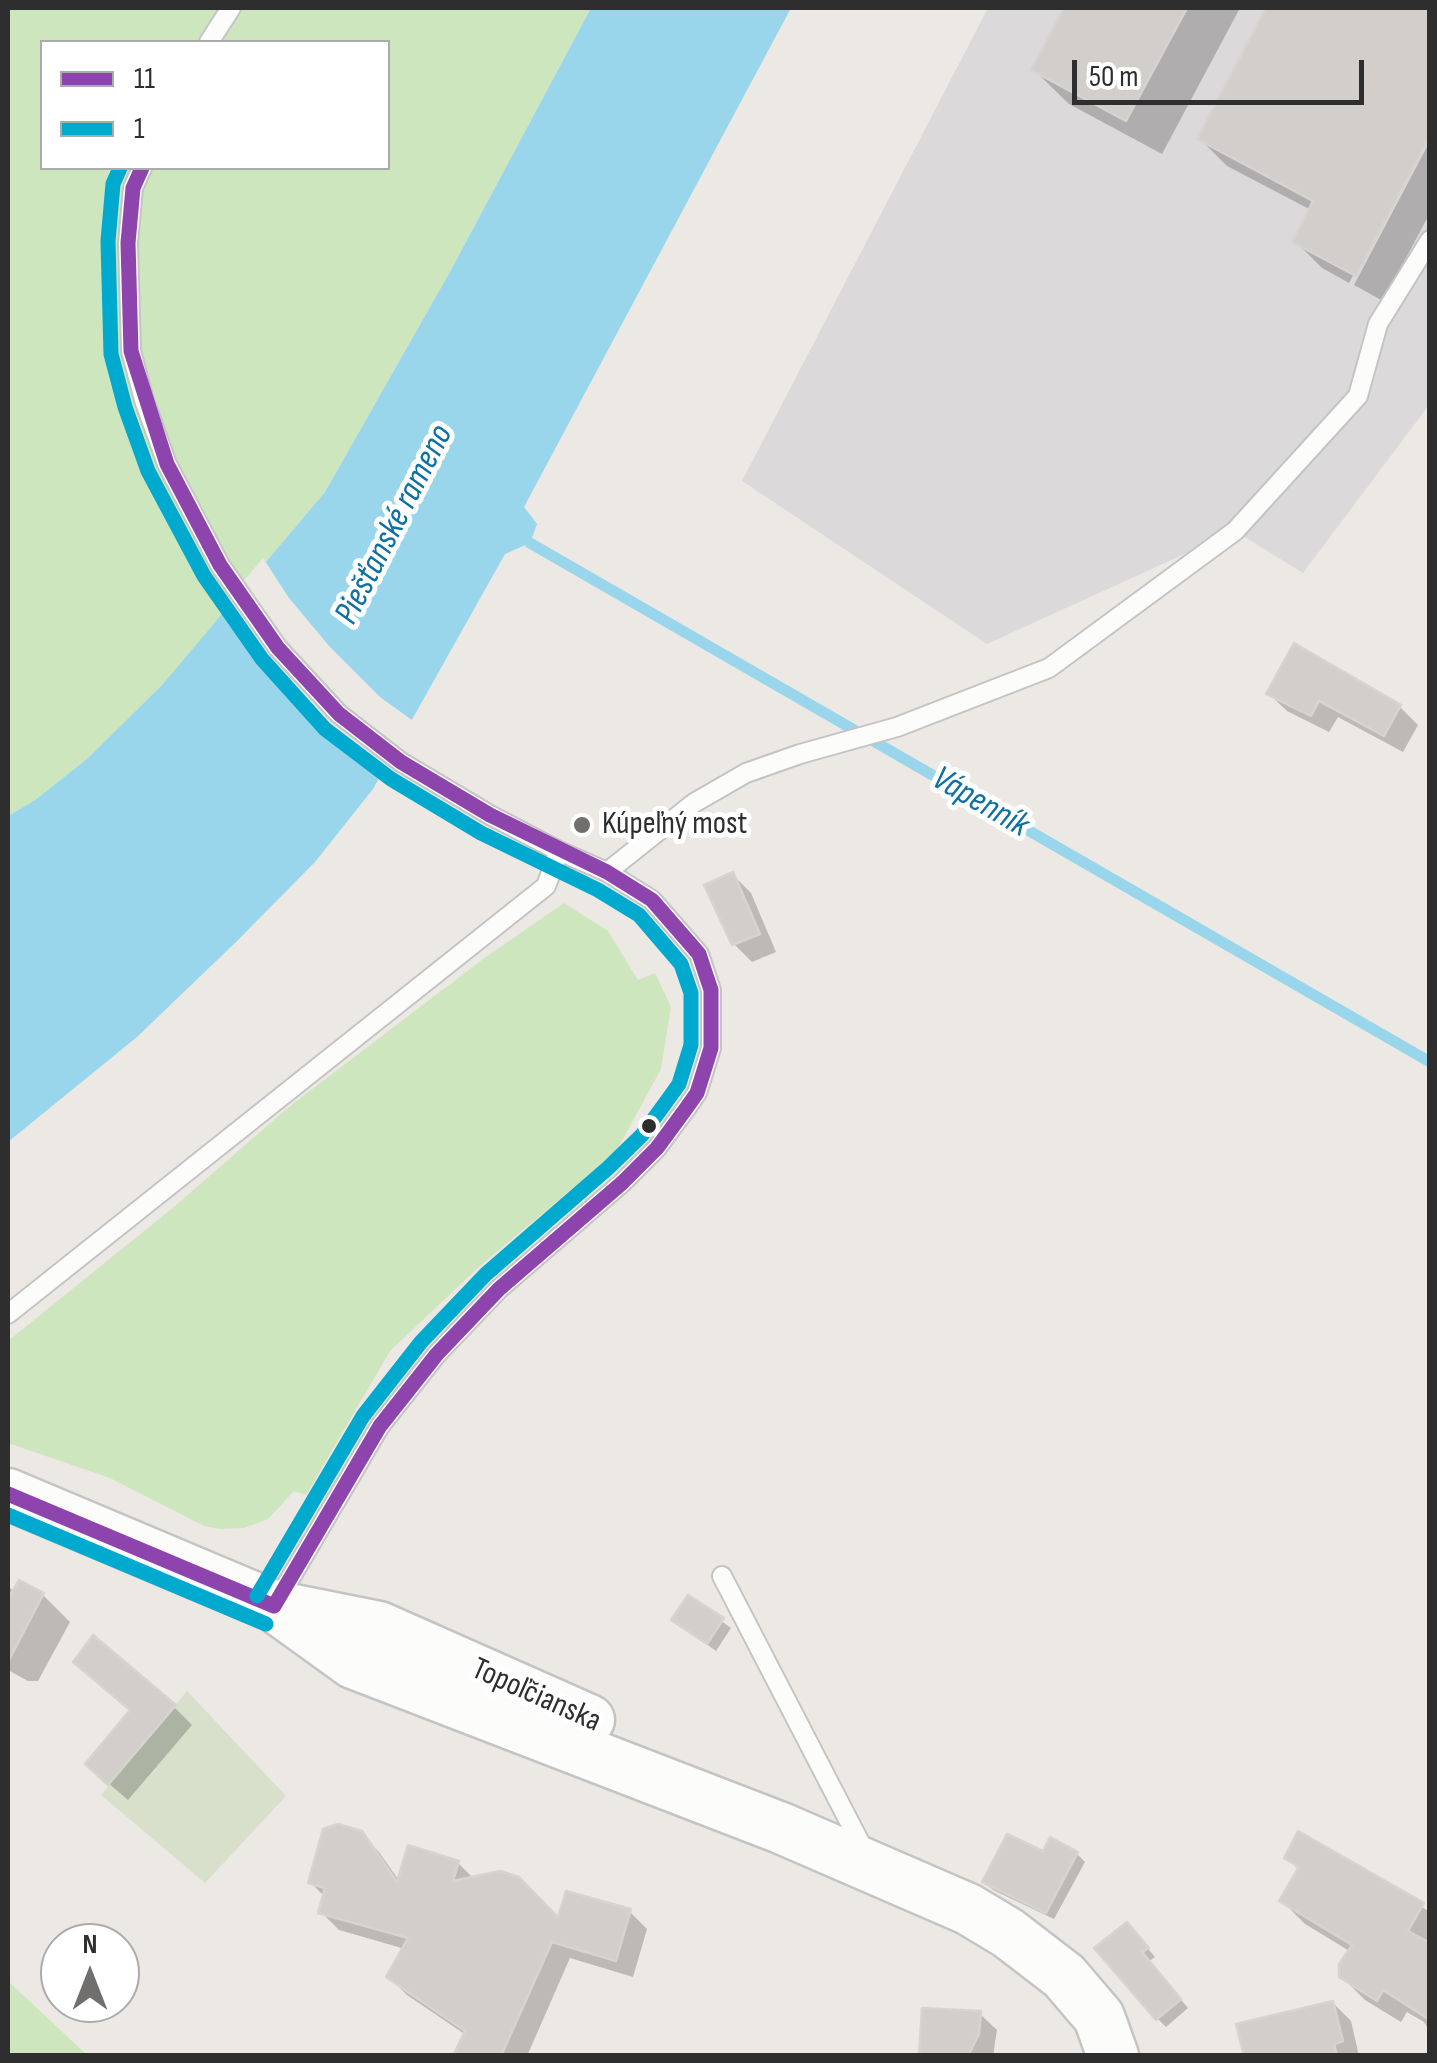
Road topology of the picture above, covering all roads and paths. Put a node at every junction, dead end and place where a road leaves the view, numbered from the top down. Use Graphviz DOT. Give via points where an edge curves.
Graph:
graph roads {
  1 [pos="231,8"];
  2 [pos="210,40"];
  3 [pos="141,170"];
  4 [pos="1430,240"];
  5 [pos="559,851"];
  6 [pos="607,872"];
  7 [pos="8,1314"];
  8 [pos="8,1494"];
  9 [pos="722,1576"];
  10 [pos="274,1606"];
  11 [pos="872,1866"];
  12 [pos="1114,2055"];
  1 -- 2 [label="lane"];
  3 -- 5 [label="lane" via="133,188 128,274 131,351 168,464 220,566 278,648 339,714 401,762"];
  4 -- 6 [label="lane" via="1378,324 1358,396 1235,531 1049,668 896,727 746,773 694,803"];
  5 -- 6 [label="lane"];
  5 -- 7 [label="lane" via="546,886"];
  6 -- 10 [label="lane" via="652,900 706,970 711,1048 696,1093 622,1184 499,1289 437,1354 380,1426"];
  8 -- 10 [label="main road, Topoľčianska"];
  9 -- 11 [label="lane"];
  10 -- 11 [label="main road, Topoľčianska" via="379,1627 646,1746 780,1828"];
  11 -- 12 [label="main road, Topoľčianska" via="968,1909 1064,1976 1099,2017"];
}
